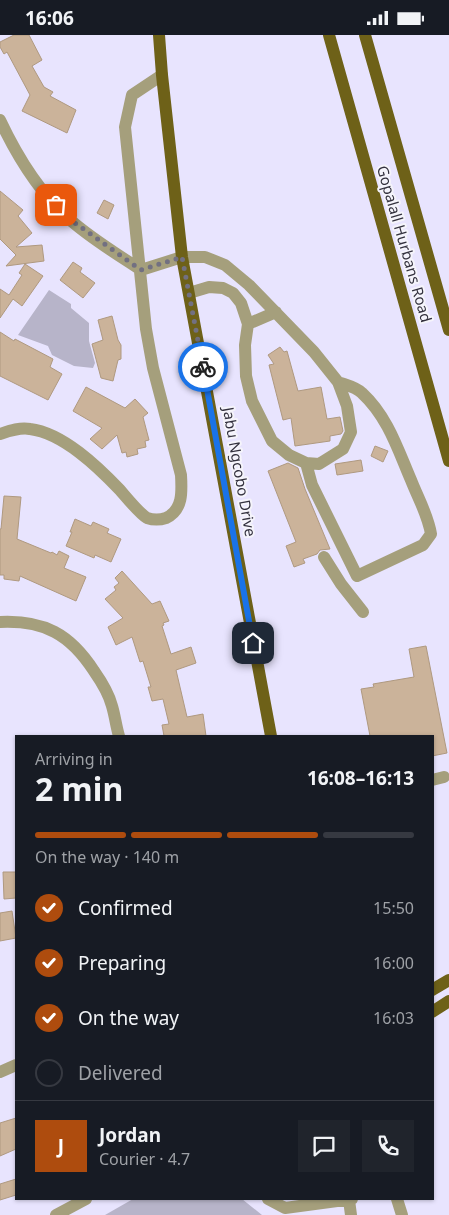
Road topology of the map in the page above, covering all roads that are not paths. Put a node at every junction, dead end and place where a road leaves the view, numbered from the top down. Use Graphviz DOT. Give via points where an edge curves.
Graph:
graph roads {
  1 [pos="159,35"];
  2 [pos="329,35"];
  3 [pos="365,35"];
  4 [pos="162,75"];
  5 [pos="0,120"];
  6 [pos="182,257"];
  7 [pos="141,270"];
  8 [pos="189,293"];
  9 [pos="276,312"];
  10 [pos="248,324"];
  11 [pos="449,330"];
  12 [pos="338,382"];
  13 [pos="0,435"];
  14 [pos="449,461"];
  15 [pos="306,463"];
  16 [pos="324,557"];
  17 [pos="357,576"];
  18 [pos="341,584"];
  19 [pos="363,611"];
  20 [pos="0,622"];
  21 [pos="119,735"];
  22 [pos="272,735"];
  23 [pos="449,980"];
  24 [pos="434,989"];
  25 [pos="449,1001"];
  26 [pos="434,1011"];
  27 [pos="15,1065"];
  28 [pos="0,1072"];
  29 [pos="84,1200"];
  30 [pos="270,1200"];
  31 [pos="345,1200"];
  32 [pos="350,1200"];
  33 [pos="397,1200"];
  34 [pos="286,1211"];
  35 [pos="56,1215"];
  36 [pos="351,1215"];
  37 [pos="402,1215"];
  1 -- 4 [label="main road, Jabu Ngcobo Drive"];
  2 -- 14 [label="main road, Gopalall Hurbans Road"];
  3 -- 11 [label="main road, Gopalall Hurbans Road"];
  4 -- 6 [label="main road, Jabu Ngcobo Drive"];
  4 -- 7 [label="street" via="132,95 125,127"];
  5 -- 7 [label="street" via="34,180 68,218"];
  6 -- 7 [label="street"];
  6 -- 8 [label="main road, Jabu Ngcobo Drive"];
  6 -- 9 [label="street" via="205,257 225,265"];
  7 -- 13 [label="street" via="153,368 181,475 179,507 160,520 147,517 84,456 49,433 28,428"];
  8 -- 10 [label="street" via="209,287 233,293 241,303"];
  8 -- 22 [label="main road, Jabu Ngcobo Drive"];
  9 -- 10 [label="street"];
  9 -- 12 [label="street"];
  10 -- 15 [label="street" via="246,376 252,401 272,441 289,455"];
  12 -- 15 [label="street" via="347,406 351,432 343,449 319,464"];
  12 -- 17 [label="street" via="362,392 386,424 398,446 431,535 422,545"];
  15 -- 17 [label="street" via="312,485"];
  16 -- 18 [label="street"];
  17 -- 18 [label="street"];
  18 -- 19 [label="street"];
  20 -- 21 [label="street" via="42,626 75,646 98,677 111,704"];
  23 -- 24 [label="main road"];
  25 -- 26 [label="main road"];
  27 -- 28 [label="street"];
  29 -- 35 [label="street"];
  30 -- 34 [label="street"];
  31 -- 34 [label="street"];
  32 -- 36 [label="street"];
  33 -- 37 [label="street"];
}
